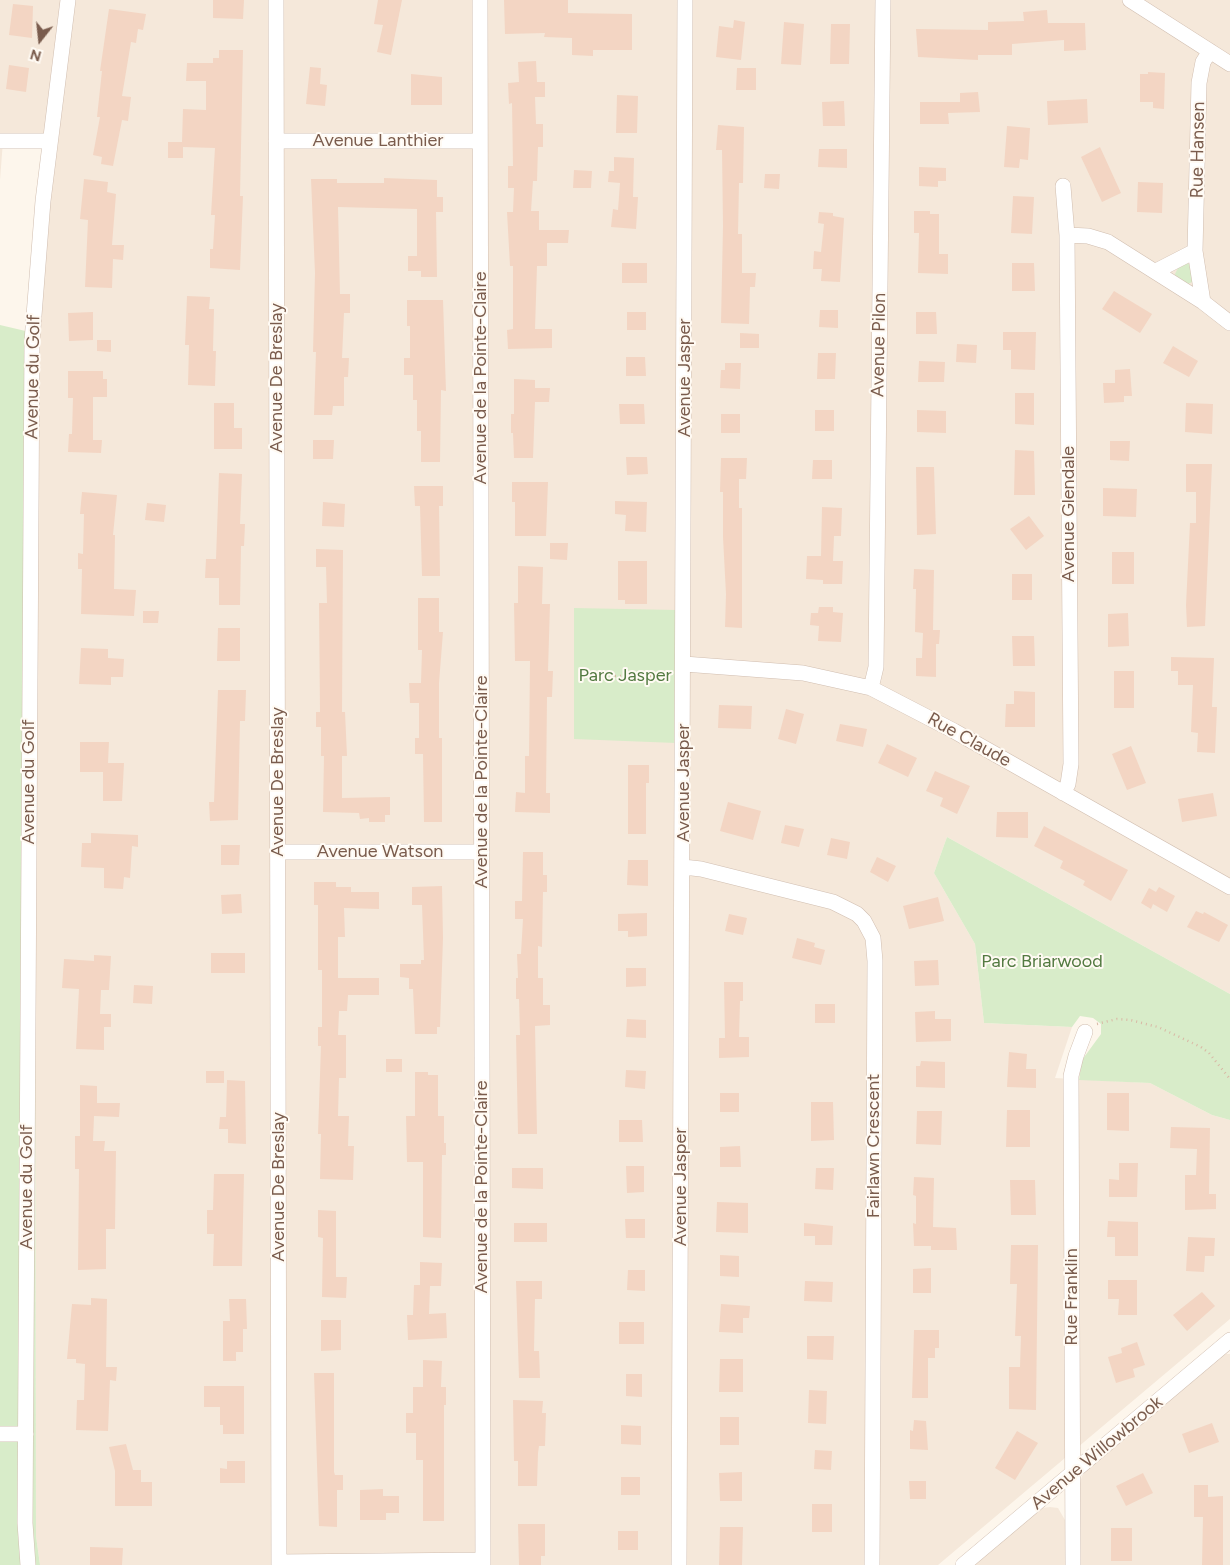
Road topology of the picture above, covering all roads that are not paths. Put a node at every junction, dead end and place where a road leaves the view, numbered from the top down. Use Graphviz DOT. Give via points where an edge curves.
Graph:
graph roads {
  1 [pos="68,0"];
  2 [pos="276,0"];
  3 [pos="480,0"];
  4 [pos="685,0"];
  5 [pos="883,0"];
  6 [pos="1130,0"];
  7 [pos="1210,51"];
  8 [pos="1230,64"];
  9 [pos="0,141"];
  10 [pos="50,141"];
  11 [pos="276,141"];
  12 [pos="480,141"];
  13 [pos="1063,186"];
  14 [pos="1067,234"];
  15 [pos="1195,251"];
  16 [pos="1156,271"];
  17 [pos="1203,302"];
  18 [pos="1230,323"];
  19 [pos="680,670"];
  20 [pos="871,688"];
  21 [pos="1064,793"];
  22 [pos="278,852"];
  23 [pos="482,852"];
  24 [pos="683,867"];
  25 [pos="1230,887"];
  26 [pos="1085,1032"];
  27 [pos="1230,1340"];
  28 [pos="0,1434"];
  29 [pos="26,1434"];
  30 [pos="1073,1473"];
  31 [pos="483,1562"];
  32 [pos="279,1563"];
  33 [pos="28,1565"];
  34 [pos="679,1565"];
  35 [pos="872,1565"];
  36 [pos="963,1565"];
  37 [pos="1073,1565"];
  1 -- 10 [label="street, Avenue du Golf"];
  2 -- 11 [label="street, Avenue De Breslay"];
  3 -- 12 [label="street, Avenue de la Pointe-Claire"];
  4 -- 19 [label="street, Avenue Jasper"];
  5 -- 20 [label="street, Avenue Pilon" via="876,667"];
  6 -- 7 [label="street"];
  7 -- 8 [label="street"];
  7 -- 15 [label="street, Rue Hansen" via="1203,62 1199,83"];
  9 -- 10 [label="street"];
  10 -- 29 [label="street, Avenue du Golf" via="42,201 32,341"];
  11 -- 12 [label="street, Avenue Lanthier"];
  11 -- 22 [label="street, Avenue De Breslay"];
  12 -- 23 [label="street, Avenue de la Pointe-Claire"];
  13 -- 14 [label="street, Avenue Glendale"];
  14 -- 16 [label="street" via="1108,242"];
  14 -- 21 [label="street, Avenue Glendale" via="1071,764"];
  15 -- 16 [label="street"];
  15 -- 17 [label="street, Rue Hansen"];
  16 -- 17 [label="street"];
  17 -- 18 [label="street"];
  19 -- 20 [label="street, Rue Claude" via="803,673"];
  19 -- 24 [label="street, Avenue Jasper"];
  20 -- 21 [label="street, Rue Claude"];
  21 -- 25 [label="street, Rue Claude"];
  22 -- 23 [label="street, Avenue Watson"];
  22 -- 32 [label="street, Avenue De Breslay"];
  23 -- 31 [label="street, Avenue de la Pointe-Claire"];
  24 -- 34 [label="street, Avenue Jasper"];
  24 -- 35 [label="street, Fairlawn Crescent" via="833,902 858,914 873,938"];
  26 -- 30 [label="street, Rue Franklin" via="1071,1076"];
  27 -- 30 [label="street, Avenue Willowbrook"];
  28 -- 29 [label="street"];
  29 -- 33 [label="street, Avenue du Golf"];
  30 -- 36 [label="street, Avenue Willowbrook"];
  30 -- 37 [label="street, Rue Franklin"];
  31 -- 32 [label="street"];
}
